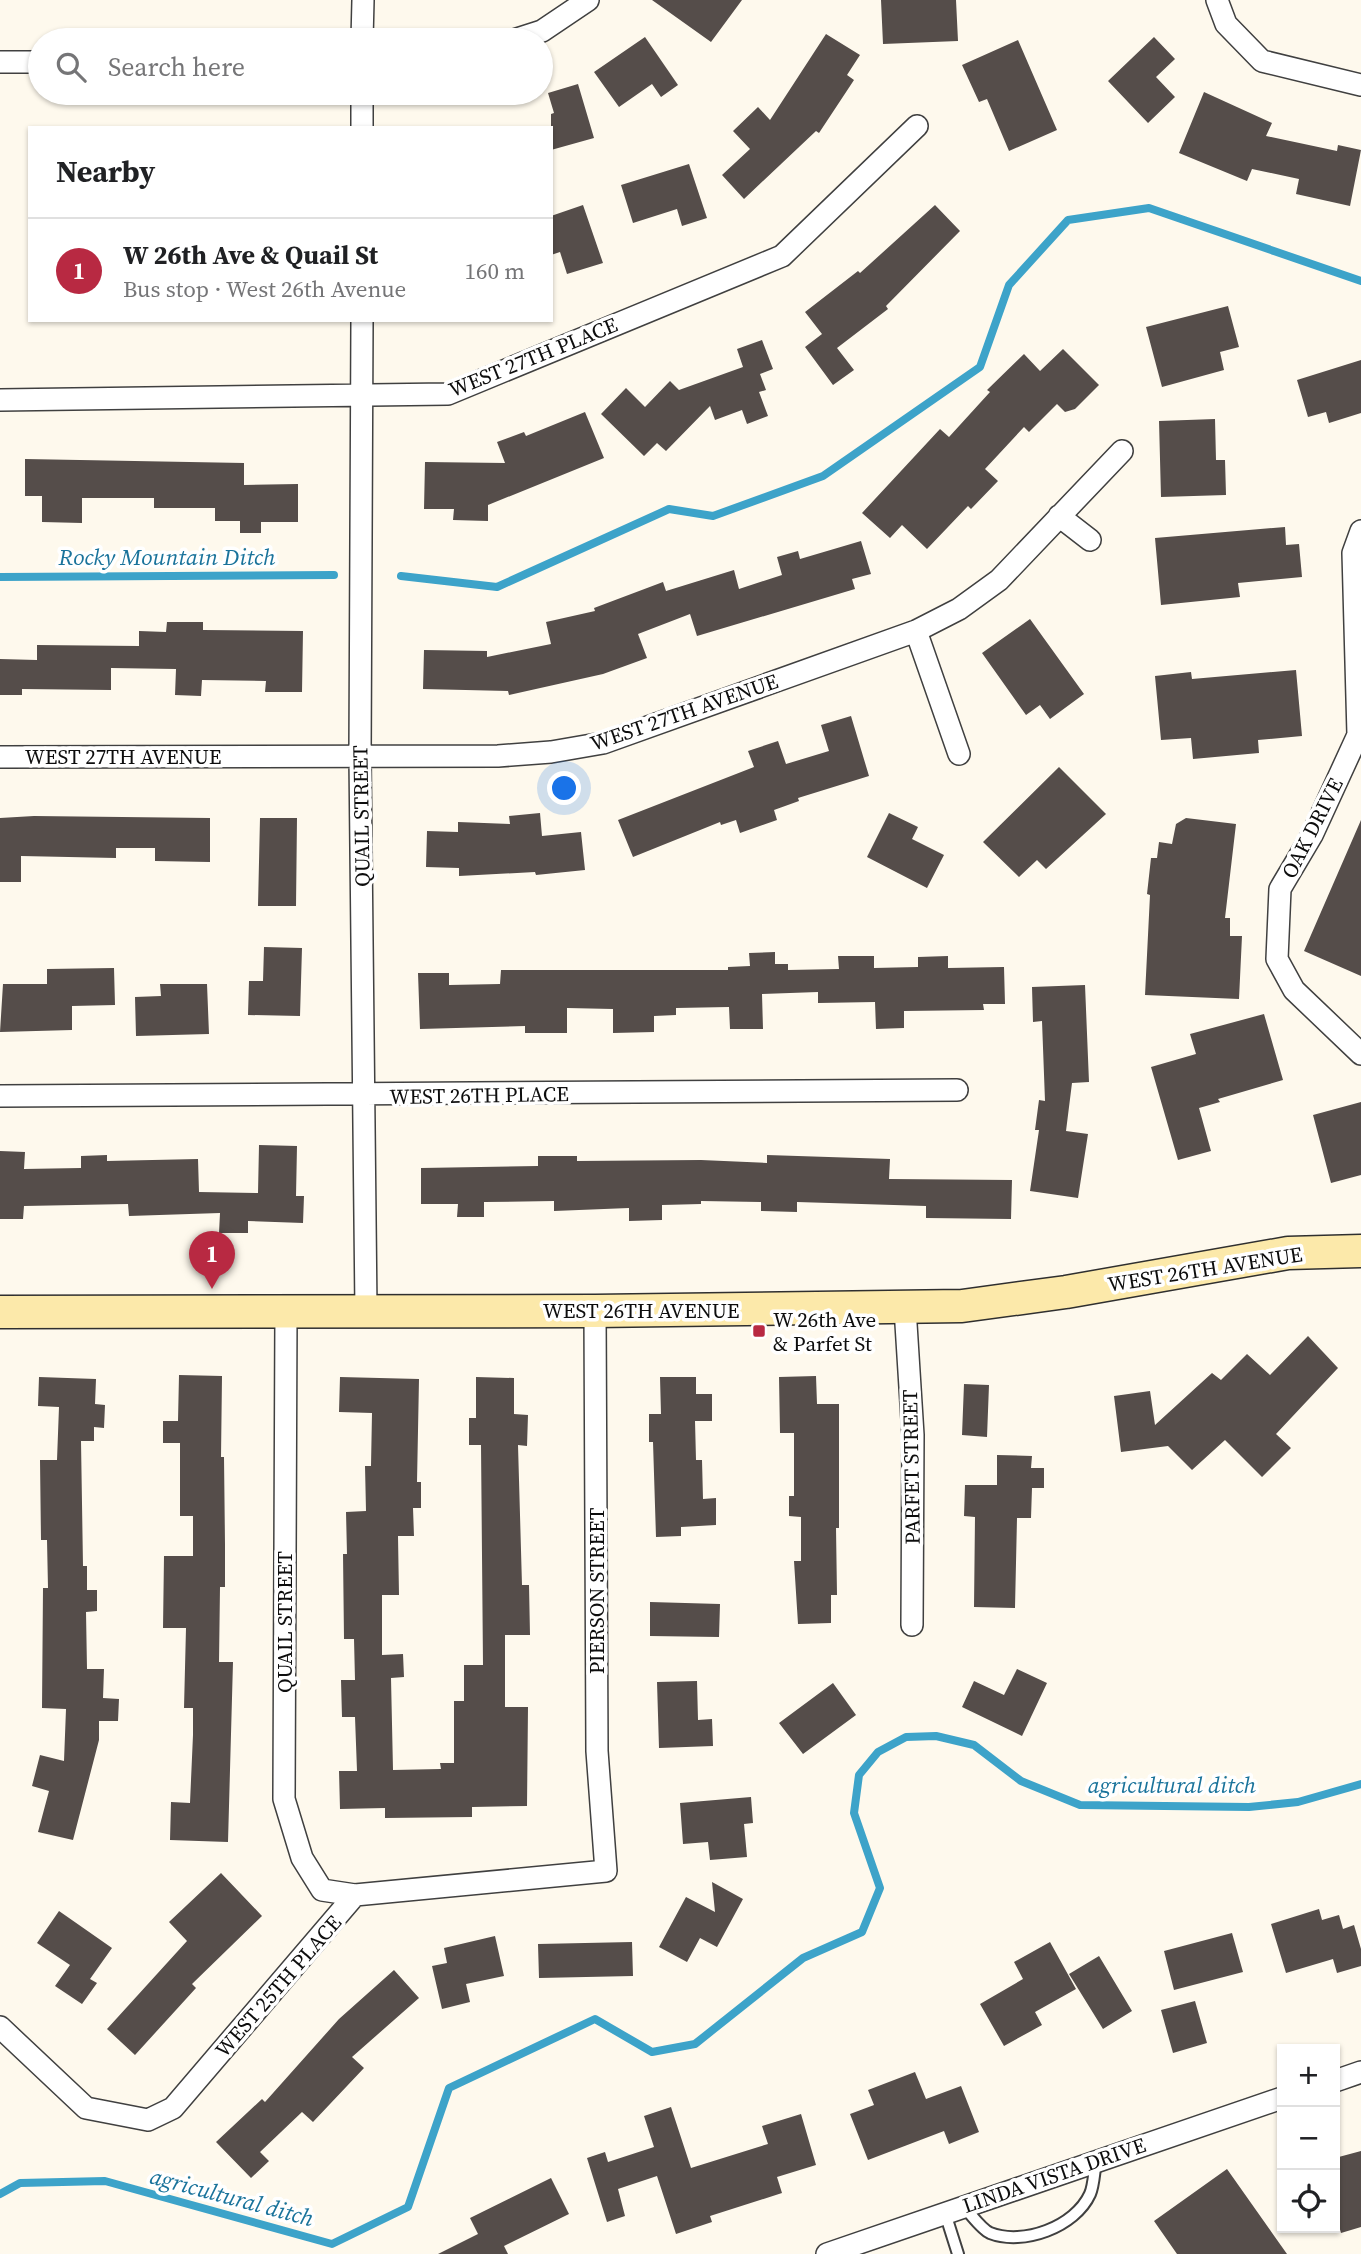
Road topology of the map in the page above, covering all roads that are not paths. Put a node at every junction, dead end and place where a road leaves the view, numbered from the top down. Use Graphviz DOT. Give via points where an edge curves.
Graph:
graph roads {
  1 [pos="363,0"];
  2 [pos="588,0"];
  3 [pos="1217,0"];
  4 [pos="362,28"];
  5 [pos="548,28"];
  6 [pos="0,62"];
  7 [pos="28,62"];
  8 [pos="1361,85"];
  9 [pos="362,105"];
  10 [pos="362,126"];
  11 [pos="917,126"];
  12 [pos="362,322"];
  13 [pos="362,397"];
  14 [pos="0,400"];
  15 [pos="1122,451"];
  16 [pos="1059,516"];
  17 [pos="1361,531"];
  18 [pos="1090,540"];
  19 [pos="916,631"];
  20 [pos="958,754"];
  21 [pos="360,756"];
  22 [pos="0,757"];
  23 [pos="1361,1054"];
  24 [pos="957,1090"];
  25 [pos="0,1096"];
  26 [pos="365,1096"];
  27 [pos="1361,1251"];
  28 [pos="905,1308"];
  29 [pos="0,1311"];
  30 [pos="286,1311"];
  31 [pos="366,1311"];
  32 [pos="595,1311"];
  33 [pos="912,1625"];
  34 [pos="606,1871"];
  35 [pos="355,1895"];
  36 [pos="0,2026"];
  37 [pos="1361,2072"];
  38 [pos="1340,2079"];
  39 [pos="1277,2100"];
  40 [pos="1096,2161"];
  41 [pos="954,2210"];
  42 [pos="827,2254"];
  43 [pos="958,2254"];
  1 -- 4 [label="street"];
  2 -- 5 [label="street"];
  3 -- 8 [label="street" via="1226,24 1262,61"];
  6 -- 7 [label="street"];
  9 -- 10 [label="street"];
  11 -- 13 [label="street, WEST 27TH PLACE" via="782,256 448,394"];
  12 -- 13 [label="street, QUAIL STREET"];
  13 -- 14 [label="street, WEST 27TH PLACE"];
  13 -- 21 [label="street, QUAIL STREET"];
  15 -- 16 [label="street, WEST 27TH AVENUE"];
  16 -- 18 [label="street"];
  16 -- 19 [label="street, WEST 27TH AVENUE" via="999,580 959,609"];
  17 -- 23 [label="street, OAK DRIVE" via="1353,553 1358,735 1312,835 1280,889 1277,928 1277,959 1294,990"];
  19 -- 20 [label="street"];
  19 -- 21 [label="street, WEST 27TH AVENUE" via="603,743 498,756"];
  21 -- 22 [label="street, WEST 27TH AVENUE"];
  21 -- 26 [label="street, QUAIL STREET"];
  24 -- 26 [label="street, WEST 26TH PLACE"];
  25 -- 26 [label="street, WEST 26TH PLACE"];
  26 -- 31 [label="street, QUAIL STREET"];
  27 -- 28 [label="street, WEST 26TH AVENUE" via="1288,1253 1012,1300"];
  28 -- 32 [label="street, WEST 26TH AVENUE"];
  28 -- 33 [label="street, PARFET STREET" via="913,1435"];
  29 -- 30 [label="street, WEST 26TH AVENUE"];
  30 -- 31 [label="street, WEST 26TH AVENUE"];
  30 -- 35 [label="street, QUAIL STREET" via="284,1799 302,1858 322,1890"];
  31 -- 32 [label="street, WEST 26TH AVENUE"];
  32 -- 34 [label="street, PIERSON STREET" via="597,1751"];
  34 -- 35 [label="street, WEST 25TH PLACE"];
  35 -- 36 [label="street, WEST 25TH PLACE" via="173,2108 148,2120 86,2108"];
  37 -- 38 [label="street"];
  39 -- 40 [label="street, LINDA VISTA DRIVE"];
  40 -- 41 [label="street, LINDA VISTA DRIVE"];
  40 -- 41 [label="lane" via="1090,2194 1069,2217 1043,2232 1014,2238 988,2233"];
  41 -- 42 [label="street, LINDA VISTA DRIVE"];
  41 -- 43 [label="lane"];
}
